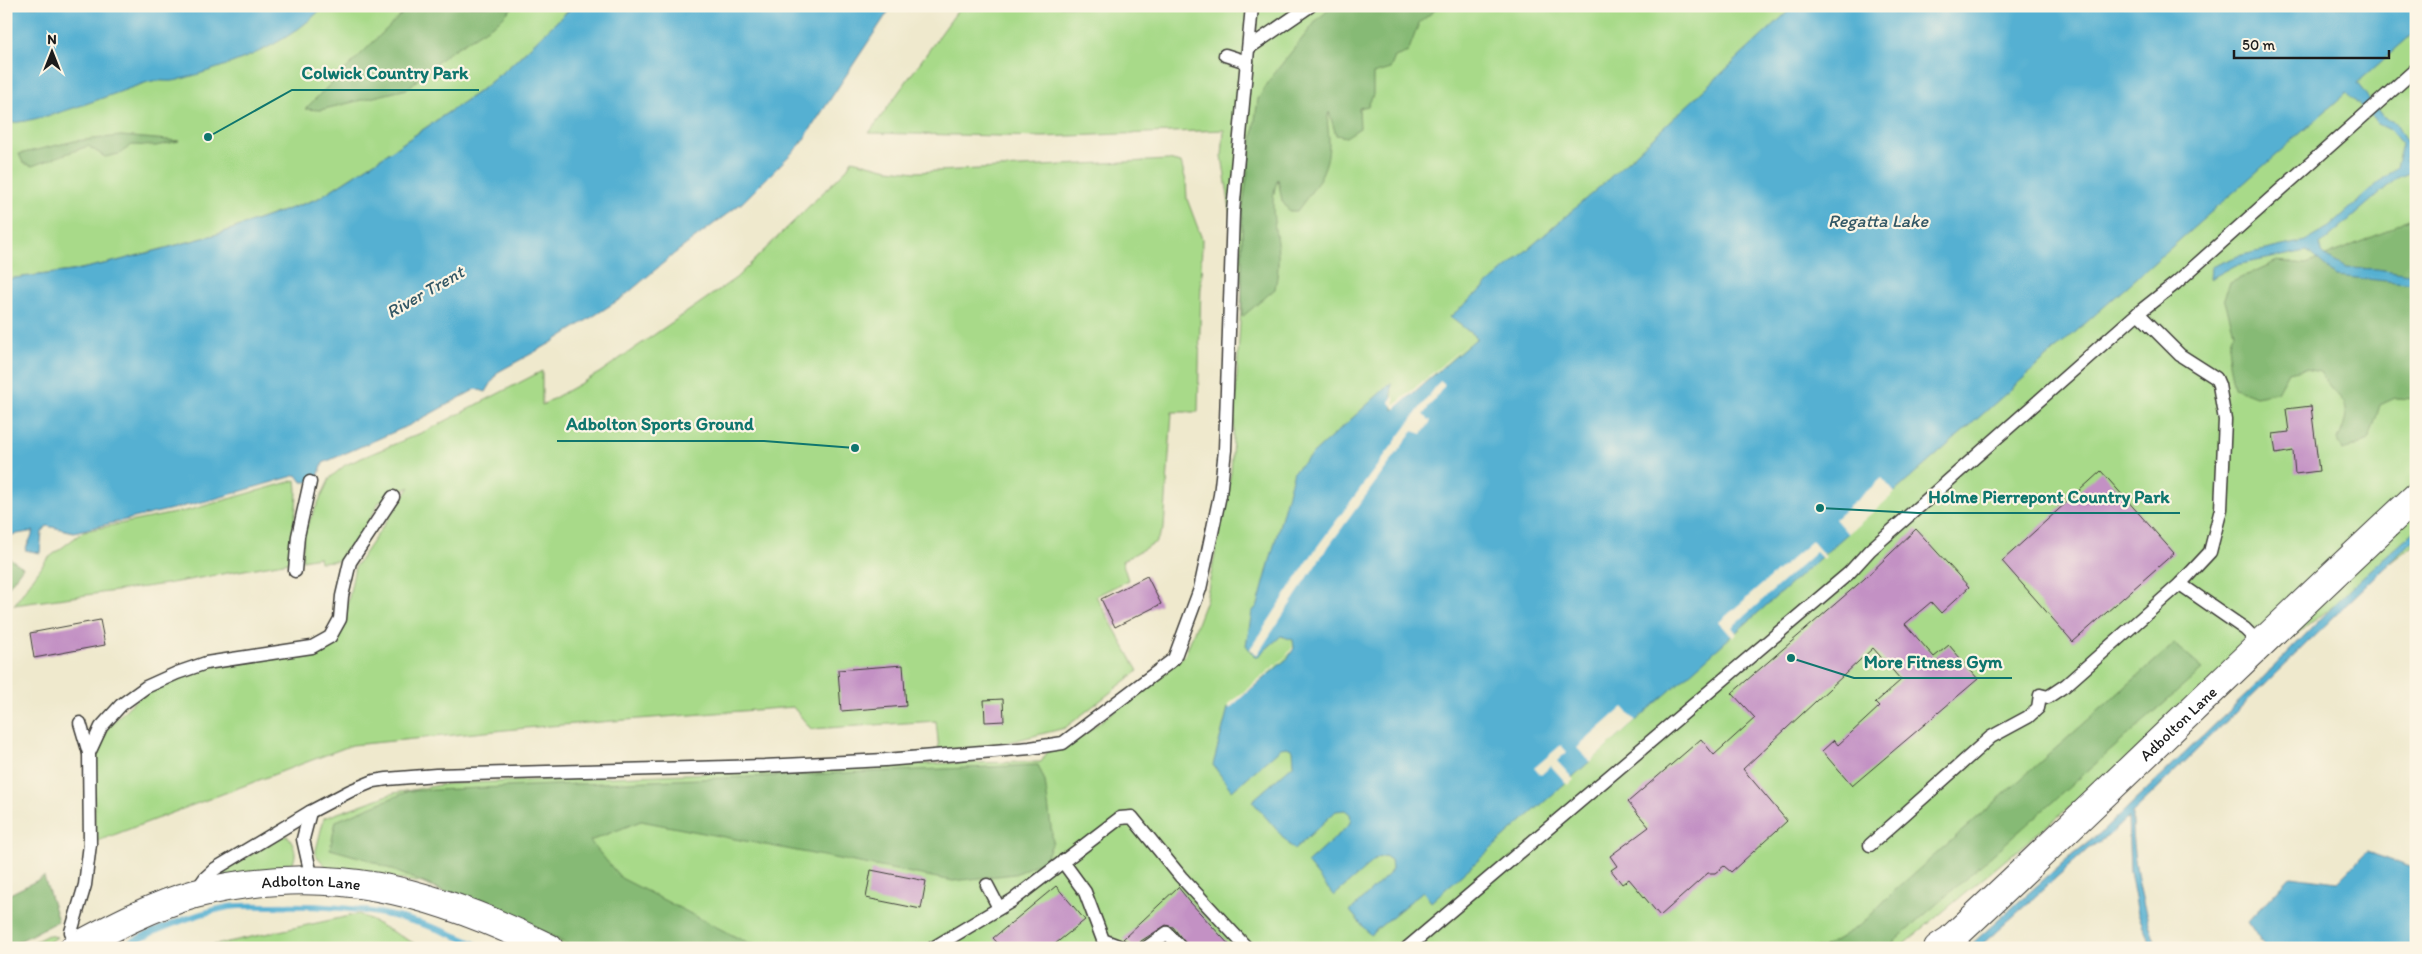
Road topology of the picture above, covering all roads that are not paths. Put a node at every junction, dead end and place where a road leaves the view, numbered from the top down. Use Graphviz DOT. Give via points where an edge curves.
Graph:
graph roads {
  1 [pos="1252,6"];
  2 [pos="1310,6"];
  3 [pos="1250,47"];
  4 [pos="1225,55"];
  5 [pos="1248,62"];
  6 [pos="2416,69"];
  7 [pos="2138,313"];
  8 [pos="310,482"];
  9 [pos="2416,496"];
  10 [pos="393,497"];
  11 [pos="296,570"];
  12 [pos="2180,584"];
  13 [pos="2259,643"];
  14 [pos="80,723"];
  15 [pos="89,752"];
  16 [pos="310,812"];
  17 [pos="1870,845"];
  18 [pos="1064,860"];
  19 [pos="312,879"];
  20 [pos="987,885"];
  21 [pos="194,894"];
  22 [pos="999,908"];
  23 [pos="76,947"];
  24 [pos="549,948"];
  25 [pos="933,948"];
  26 [pos="1124,948"];
  27 [pos="1146,948"];
  28 [pos="1181,948"];
  29 [pos="1247,948"];
  30 [pos="1407,948"];
  31 [pos="1938,948"];
  1 -- 3 [label="lane"];
  2 -- 3 [label="lane"];
  3 -- 5 [label="lane"];
  4 -- 5 [label="lane"];
  5 -- 16 [label="lane" via="1233,212 1220,495 1200,589 1174,659 1064,742 1030,748 764,766 403,777 374,781"];
  6 -- 7 [label="lane" via="2176,283"];
  7 -- 12 [label="lane" via="2180,355 2216,378 2225,420 2221,509 2210,552"];
  7 -- 30 [label="lane" via="1870,550 1849,573"];
  8 -- 11 [label="lane" via="298,536"];
  9 -- 13 [label="street, Adbolton Lane"];
  10 -- 15 [label="lane" via="350,562 340,619 330,637 312,647 206,663 146,687 121,705 102,727"];
  12 -- 13 [label="lane" via="2245,629"];
  12 -- 17 [label="lane" via="2055,694 2048,697 2040,695 2038,708 2028,717 1991,737"];
  13 -- 31 [label="street, Adbolton Lane" via="2079,820"];
  14 -- 15 [label="lane"];
  15 -- 23 [label="lane" via="90,844 85,886 71,932"];
  16 -- 19 [label="lane" via="303,839"];
  16 -- 21 [label="lane" via="214,868"];
  18 -- 22 [label="lane"];
  18 -- 26 [label="lane" via="1085,892 1103,940"];
  18 -- 29 [label="lane" via="1120,818 1132,818"];
  19 -- 21 [label="street, Adbolton Lane" via="258,882"];
  19 -- 24 [label="street, Adbolton Lane" via="369,884 426,896 497,922"];
  20 -- 22 [label="lane"];
  21 -- 23 [label="street, Adbolton Lane" via="115,926"];
  22 -- 25 [label="lane"];
  27 -- 28 [label="lane" via="1167,933"];
}
